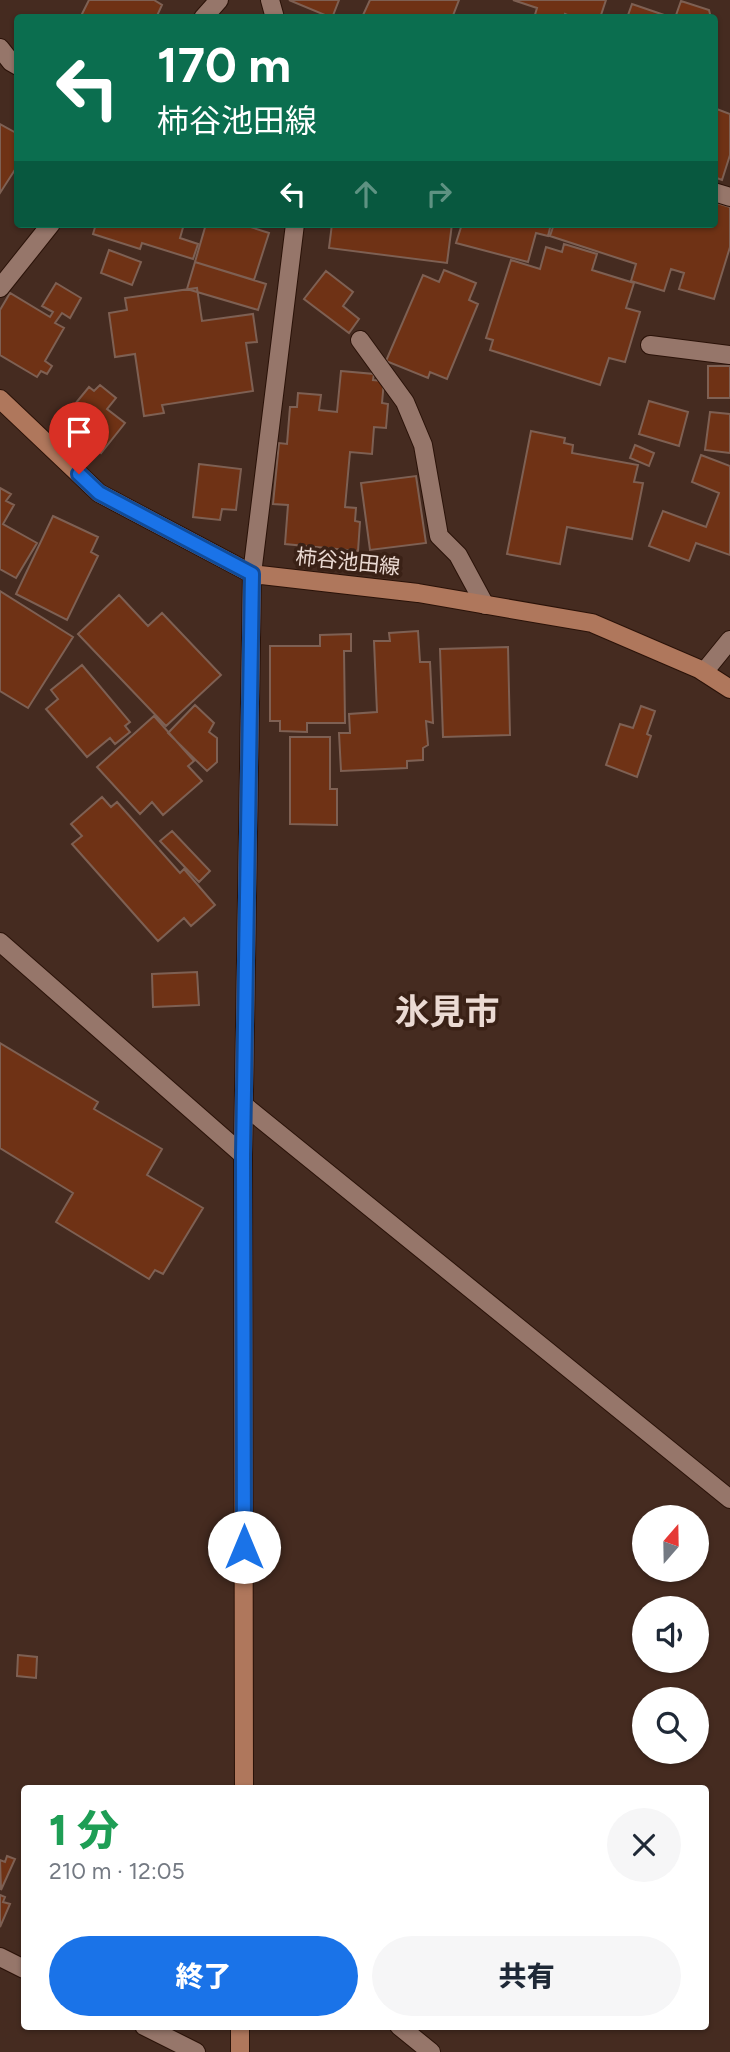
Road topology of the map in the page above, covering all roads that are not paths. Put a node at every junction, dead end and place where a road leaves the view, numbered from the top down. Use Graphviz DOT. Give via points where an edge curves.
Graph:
graph roads {
  1 [pos="0,49"];
  2 [pos="14,64"];
  3 [pos="48,228"];
  4 [pos="295,228"];
  5 [pos="0,288"];
  6 [pos="360,340"];
  7 [pos="650,345"];
  8 [pos="730,355"];
  9 [pos="0,399"];
  10 [pos="252,574"];
  11 [pos="485,605"];
  12 [pos="730,640"];
  13 [pos="704,672"];
  14 [pos="730,689"];
  15 [pos="0,942"];
  16 [pos="245,1106"];
  17 [pos="243,1155"];
  18 [pos="730,1499"];
  19 [pos="244,1785"];
  20 [pos="0,1957"];
  21 [pos="21,1968"];
  22 [pos="152,2030"];
  23 [pos="240,2030"];
  24 [pos="403,2030"];
  25 [pos="197,2052"];
  26 [pos="240,2052"];
  27 [pos="431,2052"];
  1 -- 2 [label="street"];
  3 -- 5 [label="street"];
  4 -- 10 [label="street"];
  6 -- 11 [label="street" via="405,402 423,444 439,536 458,555"];
  7 -- 8 [label="street"];
  9 -- 10 [label="street, 柿谷池田線" via="99,493"];
  10 -- 11 [label="street, 柿谷池田線"];
  10 -- 16 [label="street"];
  11 -- 13 [label="street, 柿谷池田線" via="592,624"];
  12 -- 13 [label="street"];
  13 -- 14 [label="street, 柿谷池田線"];
  15 -- 17 [label="street"];
  16 -- 17 [label="street"];
  16 -- 18 [label="street"];
  17 -- 19 [label="street"];
  20 -- 21 [label="street"];
  22 -- 25 [label="street"];
  23 -- 26 [label="street"];
  24 -- 27 [label="street"];
}
